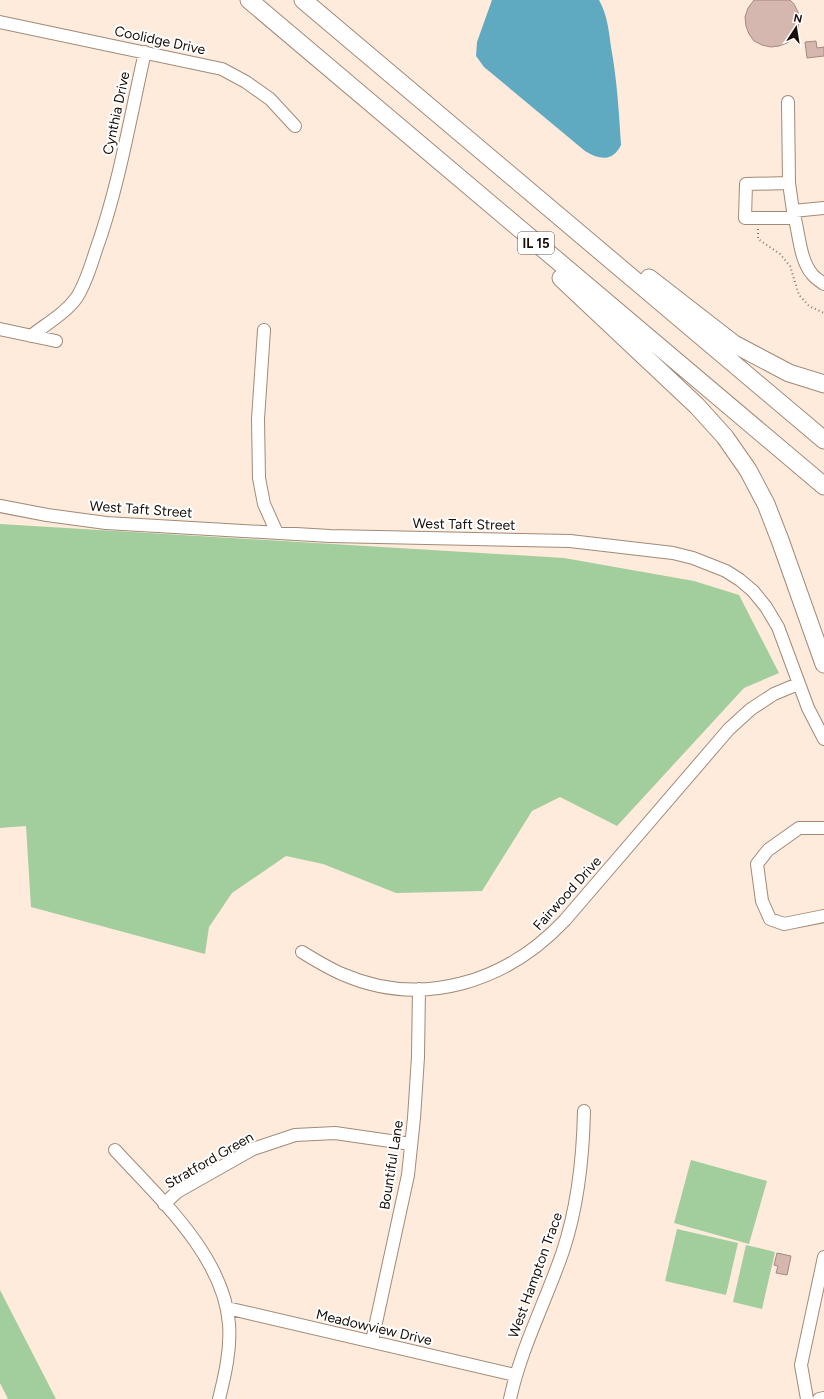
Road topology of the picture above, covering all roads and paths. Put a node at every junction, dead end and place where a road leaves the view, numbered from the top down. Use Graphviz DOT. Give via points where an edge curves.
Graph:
graph roads {
  1 [pos="249,0"];
  2 [pos="303,0"];
  3 [pos="0,22"];
  4 [pos="145,52"];
  5 [pos="788,102"];
  6 [pos="295,126"];
  7 [pos="789,183"];
  8 [pos="824,208"];
  9 [pos="794,214"];
  10 [pos="758,218"];
  11 [pos="588,241"];
  12 [pos="535,242"];
  13 [pos="824,284"];
  14 [pos="824,313"];
  15 [pos="0,329"];
  16 [pos="264,330"];
  17 [pos="31,336"];
  18 [pos="56,341"];
  19 [pos="824,384"];
  20 [pos="824,440"];
  21 [pos="824,486"];
  22 [pos="0,506"];
  23 [pos="277,533"];
  24 [pos="824,664"];
  25 [pos="798,684"];
  26 [pos="824,739"];
  27 [pos="824,828"];
  28 [pos="824,916"];
  29 [pos="302,952"];
  30 [pos="419,990"];
  31 [pos="584,1111"];
  32 [pos="411,1144"];
  33 [pos="115,1150"];
  34 [pos="164,1204"];
  35 [pos="824,1257"];
  36 [pos="227,1308"];
  37 [pos="372,1341"];
  38 [pos="515,1375"];
  39 [pos="824,1398"];
  40 [pos="219,1399"];
  41 [pos="510,1399"];
  42 [pos="807,1399"];
  43 [pos="819,1399"];
  1 -- 12 [label="highway, IL 15"];
  2 -- 11 [label="highway, IL 15"];
  3 -- 4 [label="street, Coolidge Drive"];
  4 -- 6 [label="street, Coolidge Drive" via="222,69 270,99"];
  4 -- 17 [label="street, Cynthia Drive" via="117,180 103,232 82,288 76,299 64,311"];
  5 -- 7 [label="street"];
  7 -- 9 [label="street"];
  7 -- 10 [label="street" via="746,184 745,218"];
  8 -- 9 [label="street"];
  9 -- 10 [label="street"];
  9 -- 13 [label="street" via="802,253 812,274"];
  10 -- 14 [label="path" via="758,239 780,254 790,266 799,295 809,306"];
  11 -- 19 [label="highway" via="632,265 734,344 789,373"];
  11 -- 20 [label="highway, IL 15"];
  12 -- 21 [label="highway, IL 15"];
  12 -- 24 [label="highway" via="561,278 697,406 725,437 748,470 766,504"];
  15 -- 17 [label="street"];
  16 -- 23 [label="street" via="258,419 259,478 264,504"];
  17 -- 18 [label="street"];
  22 -- 23 [label="street, West Taft Street" via="106,523"];
  23 -- 25 [label="street, West Taft Street" via="570,541 673,553 693,558 726,571 740,580 766,607 778,627"];
  25 -- 26 [label="street, West Taft Street"];
  25 -- 30 [label="street, Fairwood Drive" via="774,694 751,709 729,729 553,934 536,948 508,966 467,983"];
  27 -- 28 [label="street" via="799,828 768,850 757,864 762,902 770,919 784,924"];
  29 -- 30 [label="street, Fairwood Drive" via="320,964 372,984"];
  30 -- 32 [label="street, Bountiful Lane" via="418,1057"];
  31 -- 38 [label="street, West Hampton Trace" via="574,1213"];
  32 -- 34 [label="street, Stratford Green" via="334,1133 295,1135 253,1149 177,1192"];
  32 -- 37 [label="street, Bountiful Lane" via="408,1175"];
  33 -- 34 [label="street"];
  34 -- 36 [label="street" via="208,1260"];
  35 -- 42 [label="street" via="801,1365"];
  36 -- 37 [label="street, Meadowview Drive"];
  36 -- 40 [label="street" via="228,1351"];
  37 -- 38 [label="street, Meadowview Drive"];
  38 -- 41 [label="street, West Hampton Trace"];
  39 -- 43 [label="street"];
}
